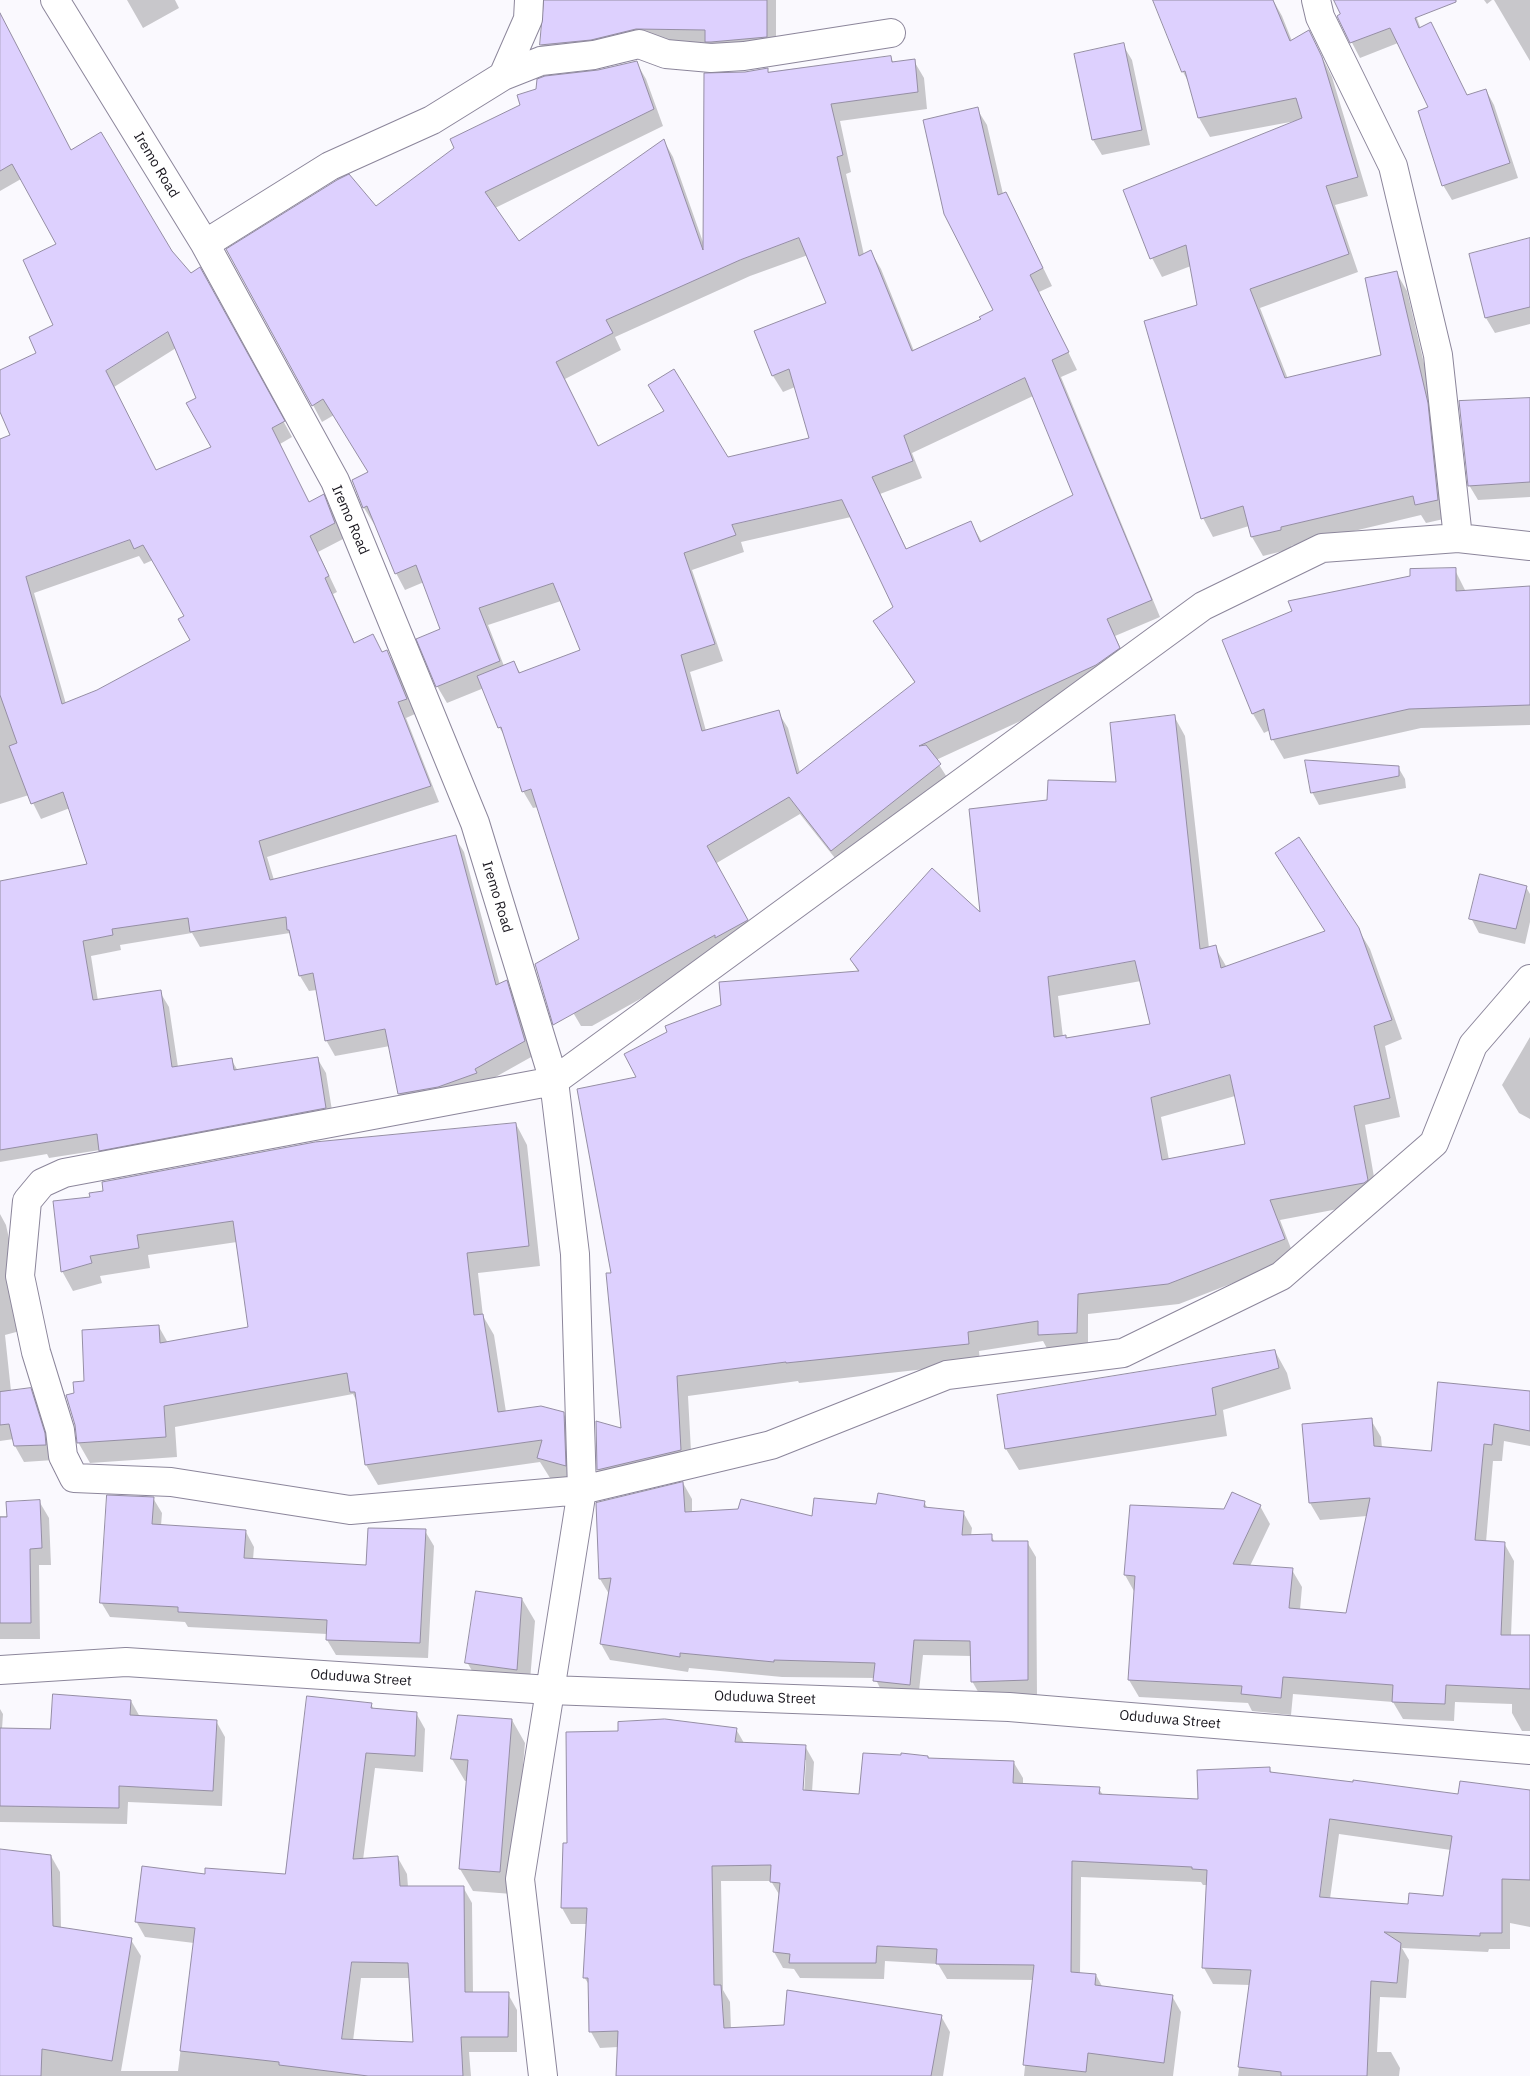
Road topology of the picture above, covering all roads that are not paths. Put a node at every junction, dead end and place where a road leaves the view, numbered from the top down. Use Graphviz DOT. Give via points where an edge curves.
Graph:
graph roads {
  1 [pos="56,0"];
  2 [pos="529,0"];
  3 [pos="1316,0"];
  4 [pos="891,33"];
  5 [pos="503,76"];
  6 [pos="205,244"];
  7 [pos="1458,538"];
  8 [pos="1530,546"];
  9 [pos="1530,979"];
  10 [pos="554,1081"];
  11 [pos="582,1490"];
  12 [pos="0,1670"];
  13 [pos="550,1690"];
  14 [pos="1530,1750"];
  15 [pos="543,2076"];
  1 -- 6 [label="street, Iremo Road"];
  2 -- 5 [label="street" via="528,20"];
  3 -- 7 [label="street" via="1320,17 1393,166 1438,355"];
  4 -- 5 [label="street" via="744,56 711,58 666,54 639,44 594,55 542,61"];
  5 -- 6 [label="street" via="432,120 330,166"];
  6 -- 10 [label="street, Iremo Road" via="335,482 474,823"];
  7 -- 8 [label="street"];
  7 -- 10 [label="street" via="1322,548 1203,606"];
  9 -- 11 [label="street" via="1473,1045 1434,1143 1281,1276 1123,1353 947,1375 771,1445"];
  10 -- 11 [label="street, Iremo Road" via="575,1254"];
  10 -- 11 [label="street" via="64,1174 42,1183 26,1201 20,1276 36,1352 60,1430 63,1456 74,1478 171,1482 350,1510"];
  11 -- 13 [label="street, Iremo Road"];
  12 -- 13 [label="street, Oduduwa Street" via="126,1662"];
  13 -- 14 [label="street, Oduduwa Street" via="1009,1707"];
  13 -- 15 [label="street, Iremo Road" via="520,1879"];
}
